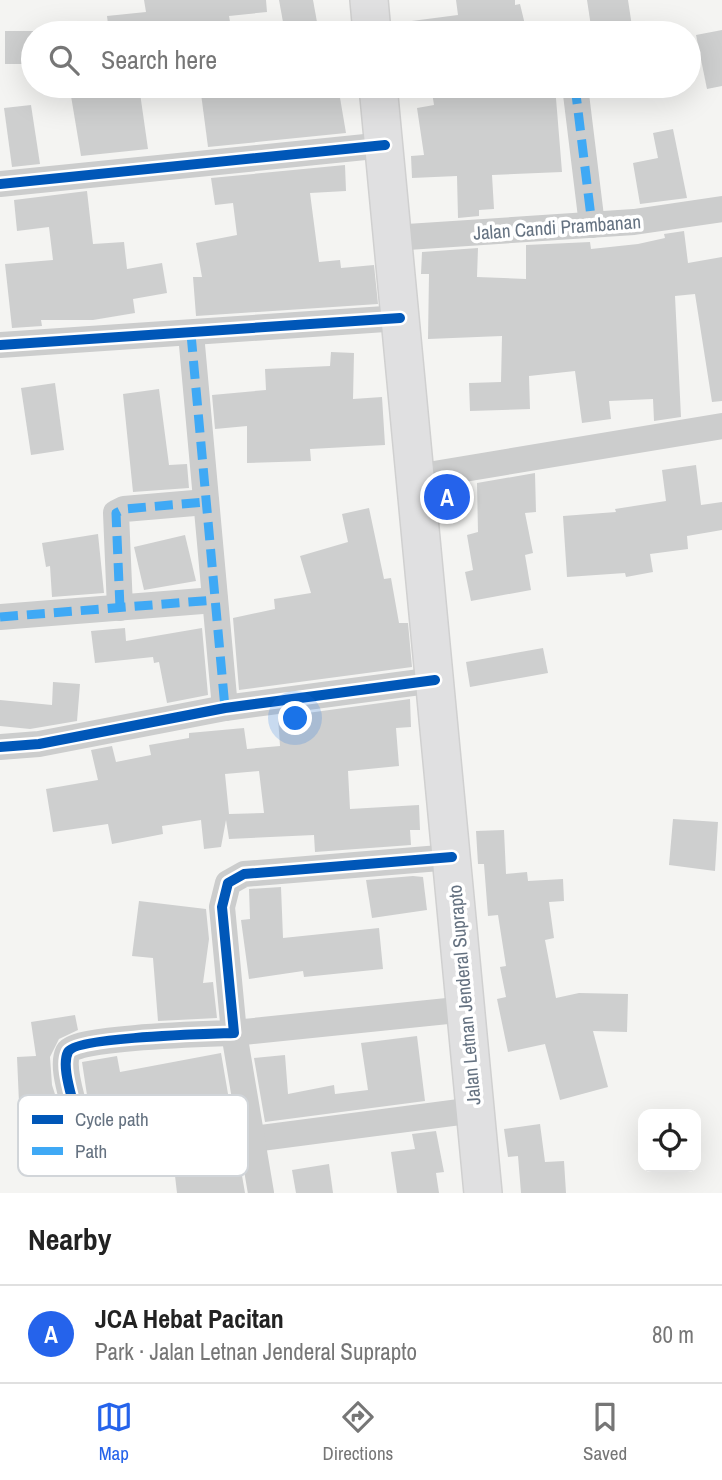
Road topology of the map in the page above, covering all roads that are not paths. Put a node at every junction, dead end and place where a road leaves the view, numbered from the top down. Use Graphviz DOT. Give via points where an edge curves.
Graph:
graph roads {
  1 [pos="369,0"];
  2 [pos="371,21"];
  3 [pos="379,98"];
  4 [pos="576,98"];
  5 [pos="385,145"];
  6 [pos="0,184"];
  7 [pos="722,209"];
  8 [pos="592,225"];
  9 [pos="392,239"];
  10 [pos="381,319"];
  11 [pos="191,334"];
  12 [pos="0,345"];
  13 [pos="722,426"];
  14 [pos="416,477"];
  15 [pos="206,502"];
  16 [pos="215,600"];
  17 [pos="120,608"];
  18 [pos="0,617"];
  19 [pos="435,680"];
  20 [pos="225,708"];
  21 [pos="0,747"];
  22 [pos="452,857"];
  23 [pos="467,1009"];
  24 [pos="234,1033"];
  25 [pos="72,1095"];
  26 [pos="245,1095"];
  27 [pos="475,1110"];
  28 [pos="248,1111"];
  29 [pos="253,1139"];
  30 [pos="261,1193"];
  31 [pos="482,1193"];
  1 -- 2 [label="main road"];
  3 -- 5 [label="main road, Jalan Letnan Jenderal Suprapto"];
  4 -- 8 [label="street"];
  5 -- 6 [label="street"];
  5 -- 9 [label="main road, Jalan Letnan Jenderal Suprapto"];
  7 -- 8 [label="street, Jalan Candi Prambanan"];
  8 -- 9 [label="street, Jalan Candi Prambanan"];
  9 -- 10 [label="main road, Jalan Letnan Jenderal Suprapto"];
  10 -- 11 [label="street"];
  10 -- 14 [label="main road, Jalan Letnan Jenderal Suprapto"];
  11 -- 12 [label="street"];
  11 -- 15 [label="street"];
  13 -- 14 [label="street"];
  14 -- 19 [label="main road, Jalan Letnan Jenderal Suprapto"];
  15 -- 16 [label="street"];
  15 -- 17 [label="street" via="116,513"];
  16 -- 17 [label="street"];
  16 -- 20 [label="street"];
  17 -- 18 [label="street"];
  19 -- 20 [label="street"];
  19 -- 22 [label="main road, Jalan Letnan Jenderal Suprapto"];
  20 -- 21 [label="street" via="39,744"];
  22 -- 23 [label="main road, Jalan Letnan Jenderal Suprapto"];
  22 -- 24 [label="street" via="244,874 228,883 222,907"];
  23 -- 24 [label="street"];
  23 -- 27 [label="main road, Jalan Letnan Jenderal Suprapto"];
  24 -- 25 [label="street" via="99,1040 73,1046 67,1067"];
  24 -- 26 [label="street"];
  27 -- 29 [label="street"];
  27 -- 31 [label="main road, Jalan Letnan Jenderal Suprapto"];
  28 -- 29 [label="street"];
  29 -- 30 [label="street"];
}
